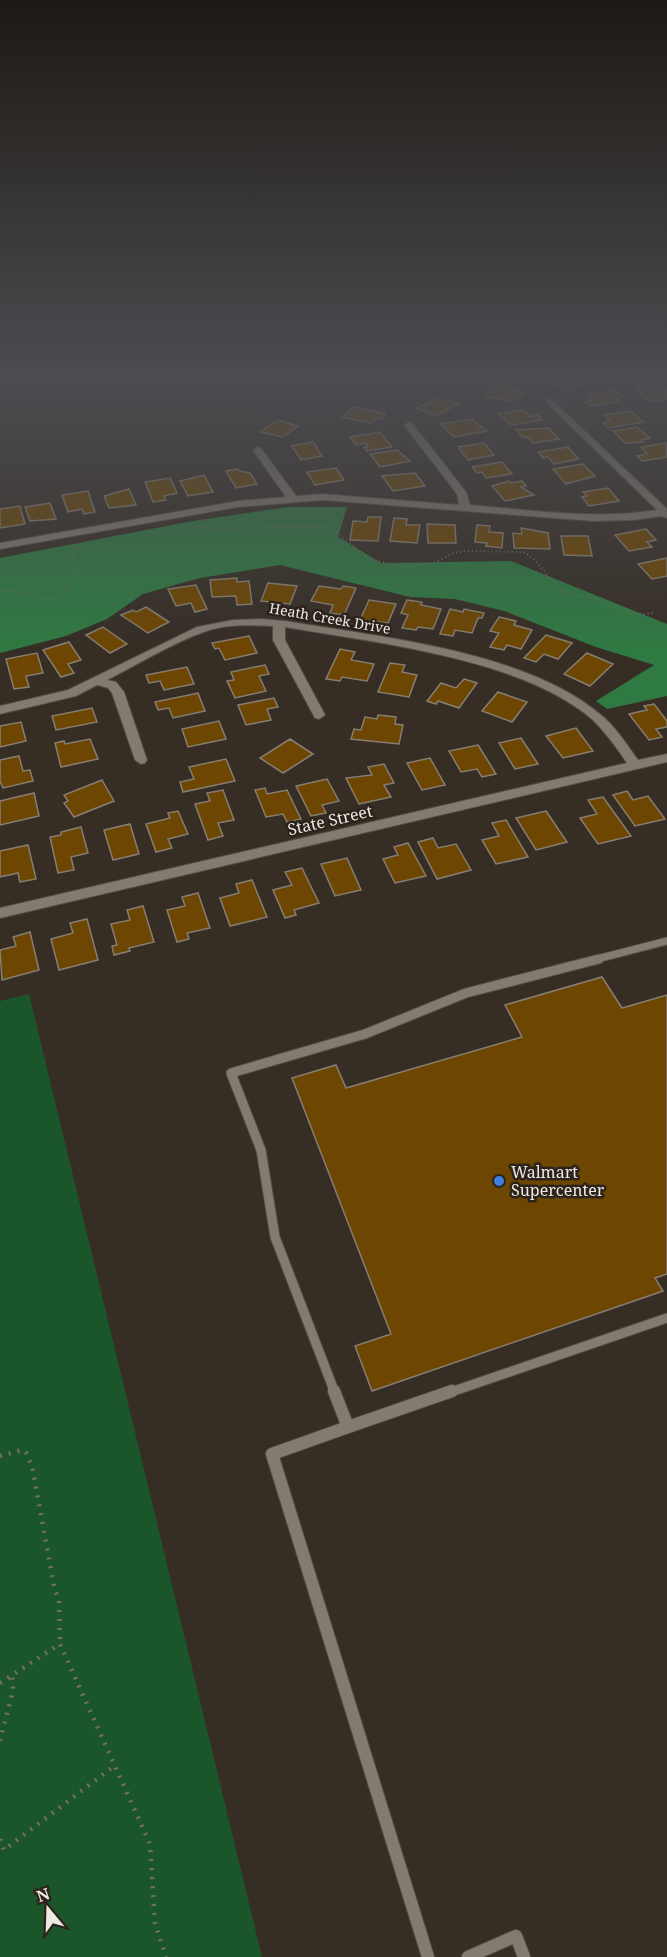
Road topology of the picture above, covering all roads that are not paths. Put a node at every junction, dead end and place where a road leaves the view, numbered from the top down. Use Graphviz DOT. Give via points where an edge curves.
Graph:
graph roads {
  1 [pos="269,465"];
  2 [pos="440,465"];
  3 [pos="617,465"];
  4 [pos="292,498"];
  5 [pos="465,507"];
  6 [pos="666,513"];
  7 [pos="0,546"];
  8 [pos="279,623"];
  9 [pos="98,682"];
  10 [pos="0,710"];
  11 [pos="319,715"];
  12 [pos="667,758"];
  13 [pos="141,760"];
  14 [pos="635,765"];
  15 [pos="0,913"];
  16 [pos="667,941"];
  17 [pos="667,1318"];
  18 [pos="348,1427"];
  19 [pos="428,1957"];
  20 [pos="468,1957"];
  21 [pos="524,1957"];
  1 -- 4 [label="street"];
  2 -- 5 [label="street" via="462,494"];
  3 -- 6 [label="street"];
  4 -- 5 [label="street"];
  4 -- 7 [label="street"];
  5 -- 6 [label="street" via="593,518"];
  8 -- 9 [label="street, Heath Creek Drive" via="233,623 201,629"];
  8 -- 11 [label="street" via="279,640"];
  8 -- 14 [label="street, Heath Creek Drive" via="455,656 541,684 595,716"];
  9 -- 10 [label="street, Heath Creek Drive" via="42,702"];
  9 -- 13 [label="street" via="112,685 118,692"];
  12 -- 14 [label="street, State Street"];
  14 -- 15 [label="street, State Street"];
  16 -- 18 [label="lane" via="466,993 365,1034 231,1073 261,1150 275,1237"];
  17 -- 18 [label="lane"];
  18 -- 19 [label="lane" via="272,1454"];
  20 -- 21 [label="lane" via="516,1936"];
}
